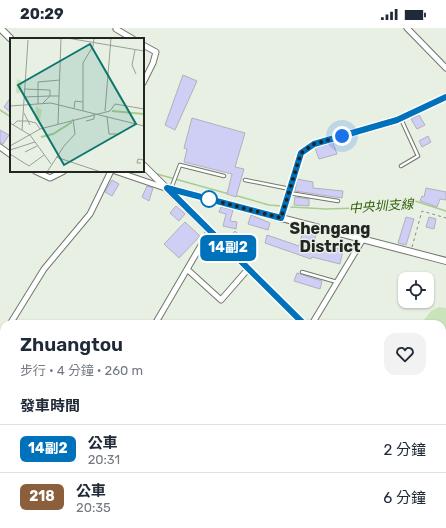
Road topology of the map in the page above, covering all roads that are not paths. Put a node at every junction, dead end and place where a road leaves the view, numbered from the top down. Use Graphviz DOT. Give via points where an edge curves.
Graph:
graph roads {
  1 [pos="0,28"];
  2 [pos="407,28"];
  3 [pos="116,29"];
  4 [pos="10,38"];
  5 [pos="131,38"];
  6 [pos="144,46"];
  7 [pos="446,68"];
  8 [pos="144,82"];
  9 [pos="445,99"];
  10 [pos="401,118"];
  11 [pos="0,147"];
  12 [pos="10,153"];
  13 [pos="144,166"];
  14 [pos="401,166"];
  15 [pos="37,172"];
  16 [pos="62,172"];
  17 [pos="111,172"];
  18 [pos="118,172"];
  19 [pos="224,176"];
  20 [pos="245,180"];
  21 [pos="167,188"];
  22 [pos="290,191"];
  23 [pos="338,201"];
  24 [pos="281,218"];
  25 [pos="210,230"];
  26 [pos="363,239"];
  27 [pos="446,261"];
  28 [pos="248,269"];
  29 [pos="188,270"];
  30 [pos="302,272"];
  31 [pos="337,282"];
  32 [pos="12,320"];
  33 [pos="158,320"];
  34 [pos="300,320"];
  35 [pos="314,320"];
  1 -- 4 [label="street"];
  2 -- 7 [label="street"];
  3 -- 5 [label="street"];
  6 -- 8 [label="street" via="156,52"];
  9 -- 10 [label="street"];
  10 -- 14 [label="lane" via="418,156"];
  10 -- 22 [label="street" via="314,144 301,153"];
  11 -- 12 [label="street"];
  13 -- 21 [label="street"];
  15 -- 16 [label="street" via="50,178"];
  17 -- 32 [label="street" via="90,214 44,269"];
  18 -- 21 [label="street"];
  19 -- 21 [label="lane" via="180,166 172,186"];
  20 -- 22 [label="lane"];
  21 -- 24 [label="street"];
  21 -- 25 [label="street"];
  22 -- 23 [label="lane"];
  22 -- 24 [label="street"];
  24 -- 26 [label="street"];
  25 -- 28 [label="street"];
  25 -- 29 [label="street"];
  26 -- 27 [label="street"];
  26 -- 31 [label="street"];
  28 -- 29 [label="street" via="221,300"];
  28 -- 34 [label="street"];
  29 -- 33 [label="street"];
  30 -- 31 [label="lane"];
  31 -- 35 [label="street"];
}
